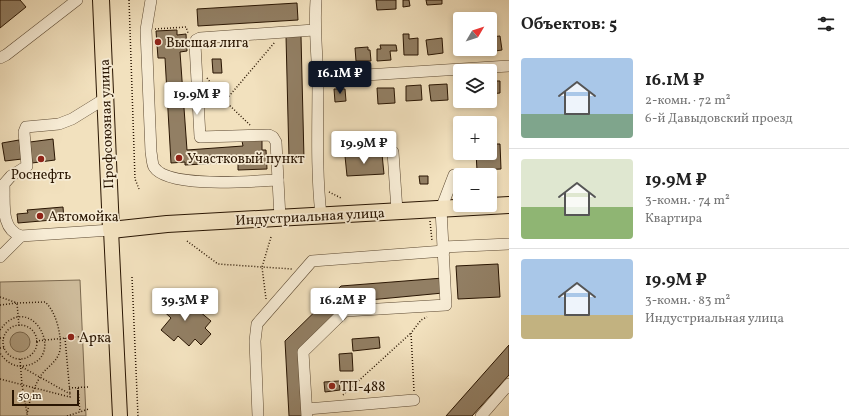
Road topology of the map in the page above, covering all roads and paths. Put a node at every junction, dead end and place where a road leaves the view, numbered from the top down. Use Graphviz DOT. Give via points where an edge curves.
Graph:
graph roads {
  1 [pos="77,0"];
  2 [pos="101,0"];
  3 [pos="129,0"];
  4 [pos="151,0"];
  5 [pos="316,0"];
  6 [pos="146,30"];
  7 [pos="314,30"];
  8 [pos="284,32"];
  9 [pos="188,35"];
  10 [pos="0,58"];
  11 [pos="195,61"];
  12 [pos="509,66"];
  13 [pos="318,78"];
  14 [pos="106,98"];
  15 [pos="225,101"];
  16 [pos="261,135"];
  17 [pos="393,152"];
  18 [pos="453,178"];
  19 [pos="278,180"];
  20 [pos="139,189"];
  21 [pos="509,205"];
  22 [pos="441,209"];
  23 [pos="397,211"];
  24 [pos="321,215"];
  25 [pos="280,218"];
  26 [pos="430,221"];
  27 [pos="111,230"];
  28 [pos="21,236"];
  29 [pos="271,237"];
  30 [pos="187,241"];
  31 [pos="509,244"];
  32 [pos="440,250"];
  33 [pos="0,257"];
  34 [pos="262,267"];
  35 [pos="304,270"];
  36 [pos="132,277"];
  37 [pos="0,297"];
  38 [pos="16,303"];
  39 [pos="0,305"];
  40 [pos="268,311"];
  41 [pos="427,316"];
  42 [pos="18,318"];
  43 [pos="19,326"];
  44 [pos="0,330"];
  45 [pos="411,333"];
  46 [pos="86,336"];
  47 [pos="0,338"];
  48 [pos="4,338"];
  49 [pos="59,338"];
  50 [pos="65,338"];
  51 [pos="45,340"];
  52 [pos="36,341"];
  53 [pos="0,348"];
  54 [pos="4,348"];
  55 [pos="0,353"];
  56 [pos="20,359"];
  57 [pos="20,366"];
  58 [pos="40,376"];
  59 [pos="0,379"];
  60 [pos="509,384"];
  61 [pos="22,385"];
  62 [pos="35,388"];
  63 [pos="69,388"];
  64 [pos="78,388"];
  65 [pos="88,388"];
  66 [pos="70,394"];
  67 [pos="414,400"];
  68 [pos="330,408"];
  69 [pos="89,409"];
  70 [pos="80,412"];
  71 [pos="307,413"];
  72 [pos="74,415"];
  73 [pos="27,416"];
  74 [pos="67,416"];
  75 [pos="120,416"];
  76 [pos="138,416"];
  77 [pos="258,416"];
  78 [pos="481,416"];
  1 -- 10 [label="street"];
  2 -- 14 [label="highway, Профсоюзная улица"];
  3 -- 20 [label="path" via="135,179"];
  4 -- 6 [label="street"];
  5 -- 7 [label="street"];
  6 -- 9 [label="path" via="186,27"];
  6 -- 19 [label="street" via="151,152 154,168 174,179 228,183"];
  7 -- 8 [label="street"];
  7 -- 13 [label="street"];
  8 -- 11 [label="street" via="200,38 195,44"];
  8 -- 15 [label="path"];
  11 -- 15 [label="path"];
  11 -- 16 [label="street" via="200,136"];
  12 -- 13 [label="street"];
  13 -- 24 [label="street" via="318,184"];
  14 -- 27 [label="highway, Профсоюзная улица"];
  14 -- 28 [label="street" via="59,124 26,127 24,132 27,166 4,184 5,222 9,230"];
  15 -- 16 [label="path"];
  16 -- 19 [label="street" via="274,137 276,142"];
  17 -- 23 [label="street"];
  18 -- 22 [label="street"];
  19 -- 25 [label="street"];
  21 -- 22 [label="highway, Индустриальная улица"];
  22 -- 23 [label="highway, Индустриальная улица"];
  22 -- 32 [label="street"];
  23 -- 24 [label="highway, Индустриальная улица"];
  24 -- 25 [label="highway, Индустриальная улица"];
  25 -- 27 [label="highway, Индустриальная улица" via="167,224"];
  26 -- 32 [label="path"];
  27 -- 28 [label="street"];
  27 -- 75 [label="main road, Профсоюзная улица"];
  28 -- 33 [label="street"];
  29 -- 34 [label="path"];
  30 -- 34 [label="path" via="218,264"];
  31 -- 32 [label="street"];
  32 -- 35 [label="street" via="312,260"];
  32 -- 71 [label="street" via="446,305 346,311 303,352"];
  34 -- 35 [label="path"];
  34 -- 40 [label="path"];
  35 -- 40 [label="street"];
  36 -- 76 [label="path"];
  37 -- 38 [label="path"];
  38 -- 39 [label="path"];
  38 -- 42 [label="path"];
  38 -- 49 [label="path" via="38,300 50,306 55,316"];
  40 -- 77 [label="street" via="257,324 255,342"];
  41 -- 45 [label="path"];
  42 -- 43 [label="path"];
  42 -- 44 [label="path" via="8,322"];
  42 -- 51 [label="path" via="35,322 43,331"];
  43 -- 48 [label="path" via="10,329"];
  43 -- 52 [label="path" via="29,328"];
  45 -- 67 [label="path"];
  45 -- 68 [label="path"];
  46 -- 50 [label="path"];
  47 -- 48 [label="path"];
  48 -- 54 [label="path"];
  49 -- 50 [label="path"];
  49 -- 51 [label="path"];
  49 -- 58 [label="path" via="60,351 55,361"];
  50 -- 63 [label="path"];
  51 -- 52 [label="path"];
  51 -- 57 [label="path" via="45,348 39,358"];
  52 -- 56 [label="path" via="30,356"];
  53 -- 54 [label="path"];
  54 -- 56 [label="path" via="10,355"];
  55 -- 57 [label="path" via="7,361"];
  56 -- 57 [label="path"];
  57 -- 58 [label="path"];
  57 -- 61 [label="path"];
  58 -- 62 [label="path"];
  58 -- 66 [label="path"];
  59 -- 61 [label="path"];
  60 -- 78 [label="street"];
  61 -- 62 [label="path"];
  61 -- 73 [label="path"];
  62 -- 66 [label="path" via="70,397"];
  62 -- 73 [label="path"];
  63 -- 64 [label="path"];
  63 -- 66 [label="path"];
  64 -- 65 [label="path"];
  64 -- 70 [label="path"];
  67 -- 68 [label="street"];
  68 -- 71 [label="street"];
  69 -- 70 [label="path"];
  70 -- 72 [label="path"];
  72 -- 74 [label="path"];
}
